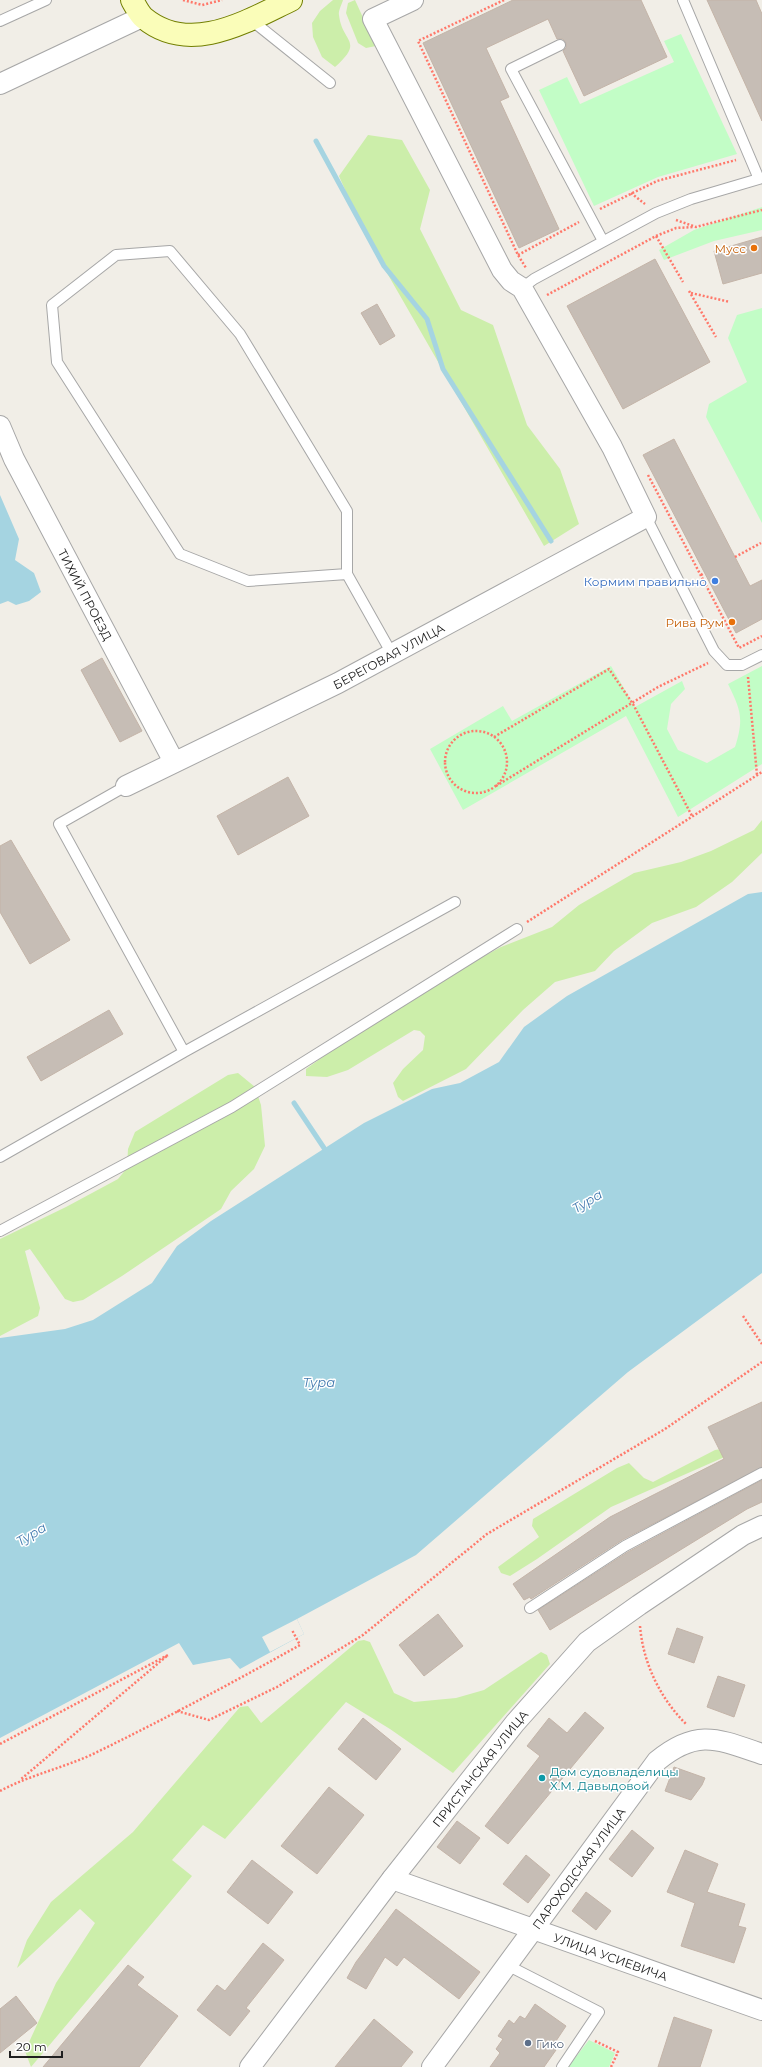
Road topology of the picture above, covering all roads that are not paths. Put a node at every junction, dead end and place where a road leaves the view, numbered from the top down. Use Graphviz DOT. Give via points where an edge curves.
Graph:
graph roads {
  1 [pos="46,0"];
  2 [pos="291,0"];
  3 [pos="413,0"];
  4 [pos="683,0"];
  5 [pos="137,9"];
  6 [pos="250,19"];
  7 [pos="0,21"];
  8 [pos="560,45"];
  9 [pos="330,83"];
  10 [pos="0,84"];
  11 [pos="760,178"];
  12 [pos="603,241"];
  13 [pos="528,284"];
  14 [pos="0,426"];
  15 [pos="646,517"];
  16 [pos="348,574"];
  17 [pos="392,654"];
  18 [pos="762,655"];
  19 [pos="174,762"];
  20 [pos="126,786"];
  21 [pos="455,902"];
  22 [pos="517,929"];
  23 [pos="184,1052"];
  24 [pos="0,1157"];
  25 [pos="0,1231"];
  26 [pos="762,1473"];
  27 [pos="762,1526"];
  28 [pos="530,1608"];
  29 [pos="762,1754"];
  30 [pos="392,1879"];
  31 [pos="533,1929"];
  32 [pos="507,1965"];
  33 [pos="762,2010"];
  34 [pos="250,2067"];
  35 [pos="432,2067"];
  36 [pos="562,2067"];
  1 -- 7 [label="lane"];
  2 -- 6 [label="street"];
  3 -- 13 [label="street" via="373,19 502,270 511,281"];
  4 -- 11 [label="lane"];
  5 -- 6 [label="street" via="162,29 182,35 225,30"];
  5 -- 10 [label="street"];
  6 -- 9 [label="lane"];
  8 -- 12 [label="lane" via="511,69"];
  11 -- 12 [label="lane" via="691,199 656,213"];
  12 -- 13 [label="lane"];
  13 -- 15 [label="street"];
  14 -- 19 [label="street, ТИХИЙ ПРОЕЗД" via="14,459"];
  15 -- 17 [label="street, БЕРЕГОВАЯ УЛИЦА"];
  15 -- 18 [label="lane" via="714,651 727,665 742,665"];
  16 -- 16 [label="lane" via="248,581 180,554 57,362 52,306 116,255 170,251 240,334 347,510"];
  16 -- 17 [label="lane"];
  17 -- 19 [label="street, БЕРЕГОВАЯ УЛИЦА" via="338,683"];
  19 -- 20 [label="street, БЕРЕГОВАЯ УЛИЦА"];
  20 -- 23 [label="lane" via="58,824"];
  21 -- 23 [label="lane"];
  22 -- 25 [label="lane" via="232,1107"];
  23 -- 24 [label="lane"];
  26 -- 28 [label="lane" via="625,1546"];
  27 -- 30 [label="street, ПРИСТАНСКАЯ УЛИЦА" via="743,1535 587,1642 516,1723"];
  29 -- 31 [label="street, ПАРОХОДСКАЯ УЛИЦА" via="704,1738 672,1748 657,1761"];
  30 -- 31 [label="street, УЛИЦА УСИЕВИЧА"];
  30 -- 34 [label="street, ПРИСТАНСКАЯ УЛИЦА"];
  31 -- 32 [label="street, ПАРОХОДСКАЯ УЛИЦА"];
  31 -- 33 [label="street, УЛИЦА УСИЕВИЧА"];
  32 -- 35 [label="street, ПАРОХОДСКАЯ УЛИЦА"];
  32 -- 36 [label="lane" via="599,2012"];
}
